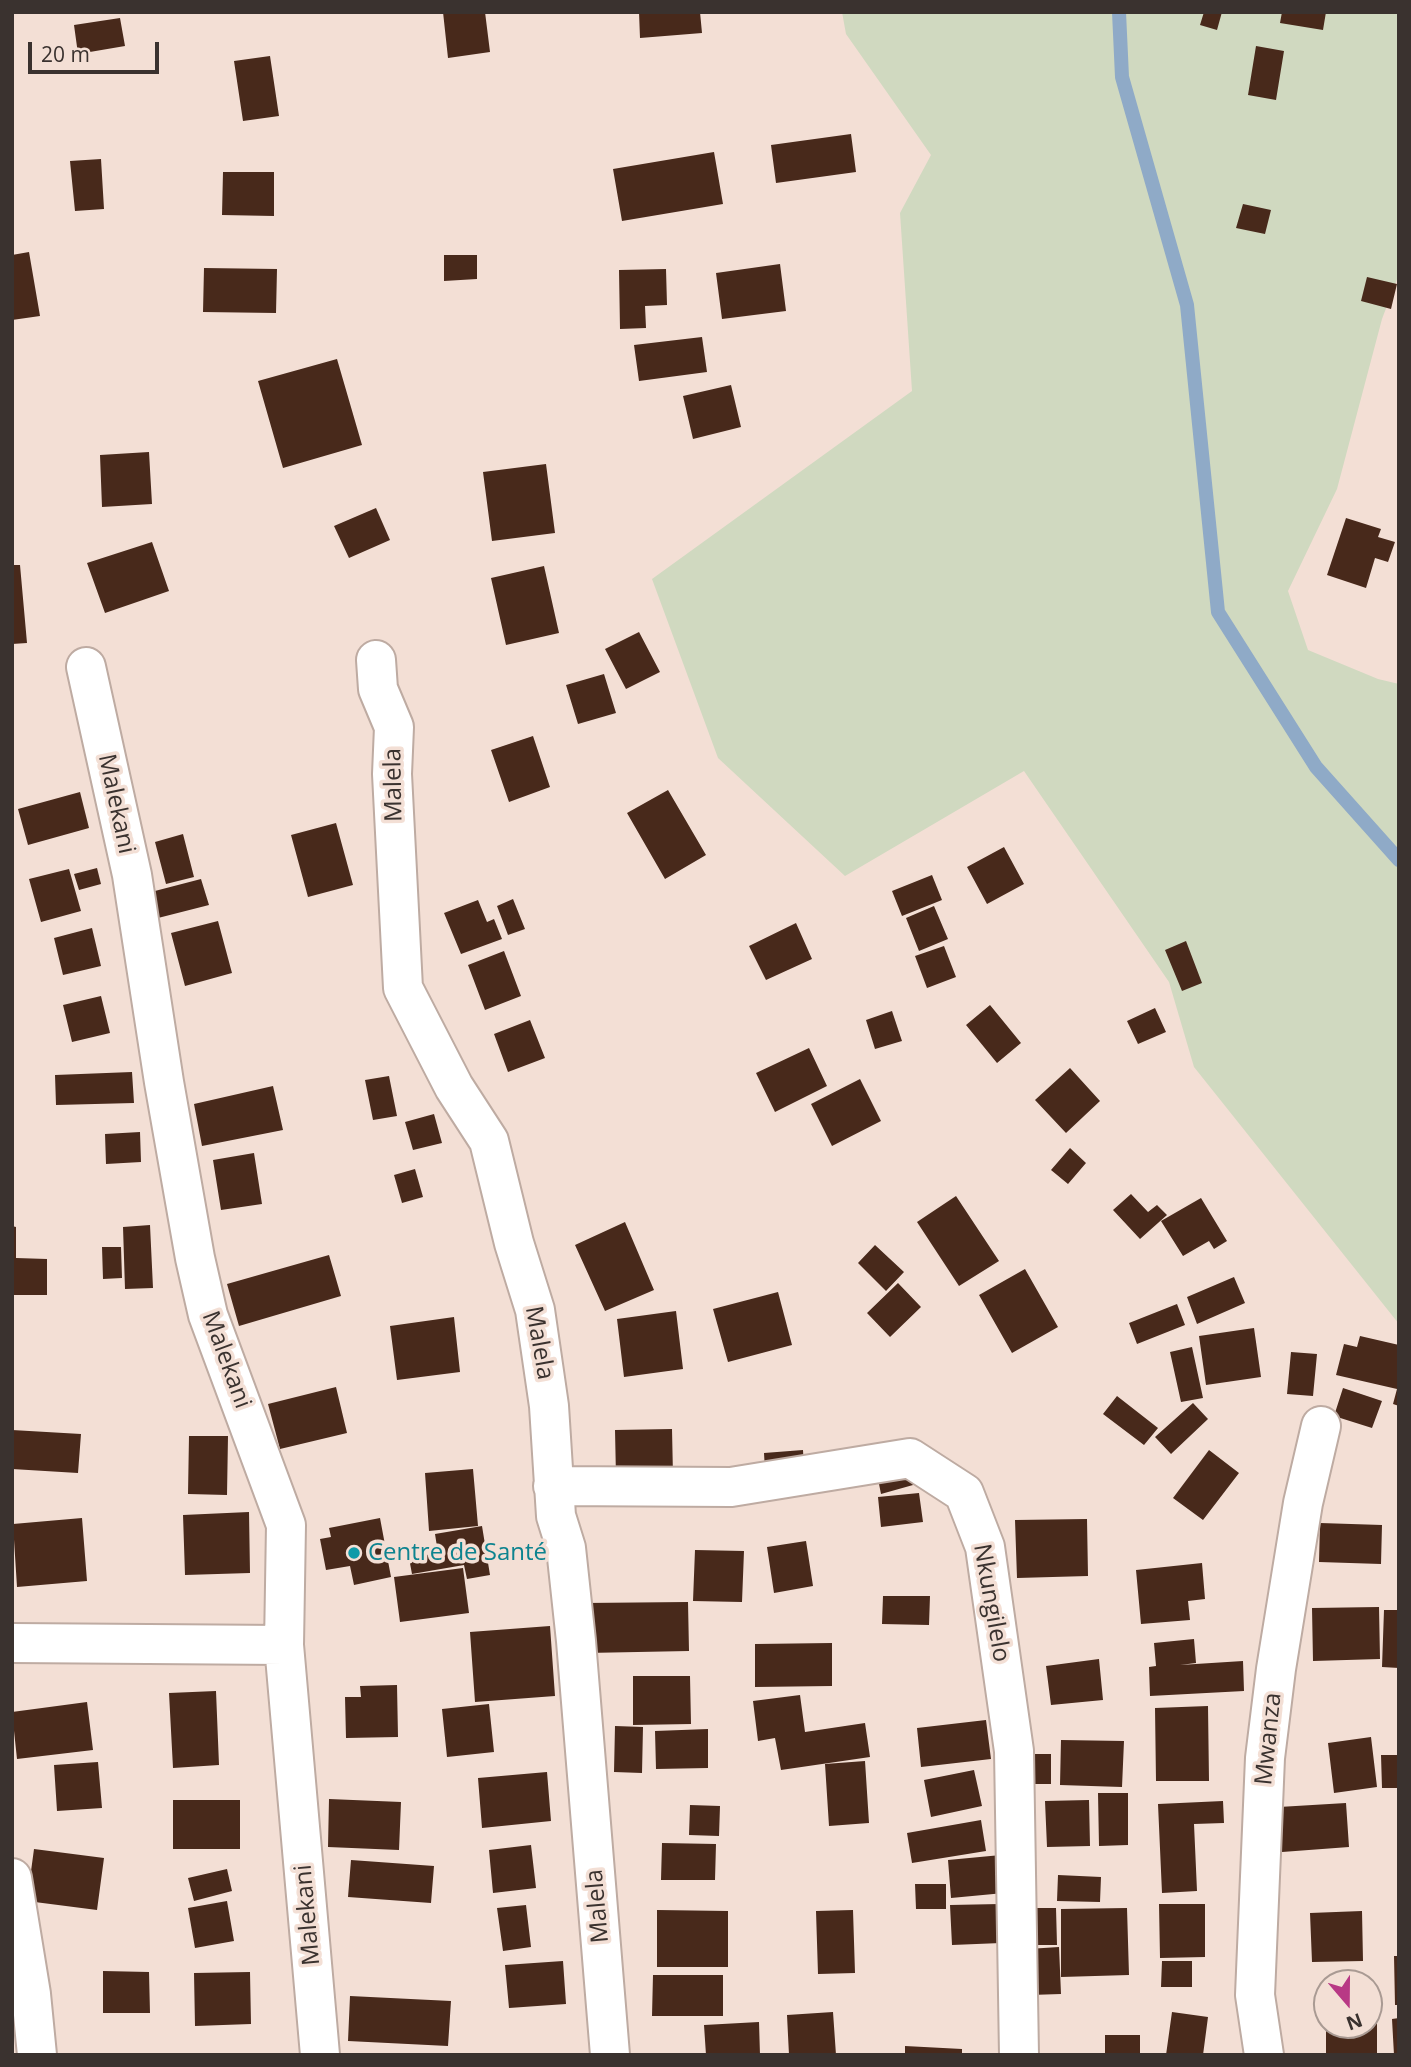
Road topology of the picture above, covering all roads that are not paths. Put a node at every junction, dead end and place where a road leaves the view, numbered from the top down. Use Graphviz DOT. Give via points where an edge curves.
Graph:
graph roads {
  1 [pos="376,660"];
  2 [pos="86,667"];
  3 [pos="1321,1426"];
  4 [pos="553,1486"];
  5 [pos="12,1643"];
  6 [pos="284,1645"];
  7 [pos="12,1878"];
  8 [pos="37,2055"];
  9 [pos="320,2055"];
  10 [pos="610,2055"];
  11 [pos="1019,2055"];
  12 [pos="1264,2055"];
  1 -- 4 [label="street, Malela" via="378,688 394,727 392,774 403,988 454,1087 489,1140 535,1310 549,1406"];
  2 -- 6 [label="street, Malekani" via="132,875 164,1082 208,1315 286,1525"];
  3 -- 12 [label="street, Mwanza" via="1303,1503 1265,1758 1255,1995"];
  4 -- 10 [label="street, Malela" via="566,1548 576,1641"];
  4 -- 11 [label="street, Nkungilelo" via="731,1487 910,1458 964,1493 985,1547 1014,1751"];
  5 -- 6 [label="street"];
  6 -- 9 [label="street, Malekani"];
  7 -- 8 [label="street"];
}
